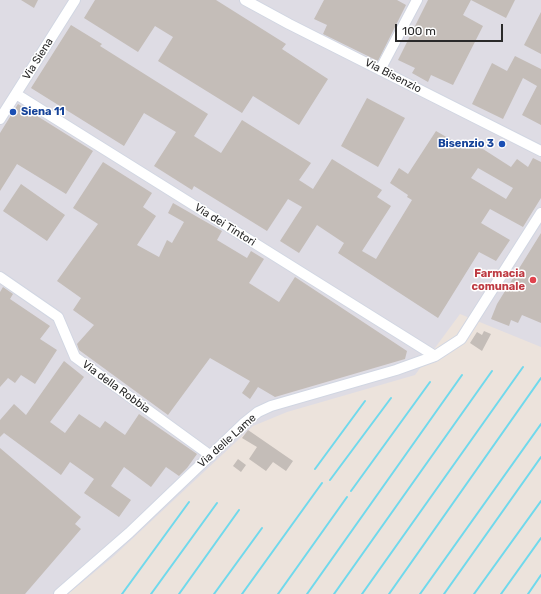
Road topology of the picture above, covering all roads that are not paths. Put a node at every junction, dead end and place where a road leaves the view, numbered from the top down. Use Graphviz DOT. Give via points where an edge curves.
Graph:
graph roads {
  1 [pos="75,0"];
  2 [pos="245,0"];
  3 [pos="416,0"];
  4 [pos="380,70"];
  5 [pos="16,94"];
  6 [pos="0,119"];
  7 [pos="541,152"];
  8 [pos="541,214"];
  9 [pos="0,277"];
  10 [pos="435,356"];
  11 [pos="210,456"];
  12 [pos="59,594"];
  1 -- 5 [label="street, Via Siena"];
  2 -- 4 [label="street, Via Bisenzio"];
  3 -- 4 [label="street"];
  4 -- 7 [label="street, Via Bisenzio"];
  5 -- 6 [label="street, Via Siena"];
  5 -- 10 [label="street, Via dei Tintori"];
  8 -- 10 [label="street, Via delle Lame" via="461,340"];
  9 -- 11 [label="street, Via della Robbia" via="58,317 75,357"];
  10 -- 11 [label="street, Via delle Lame" via="396,370 271,406 243,424"];
  11 -- 12 [label="street, Via delle Lame" via="128,534"];
}
